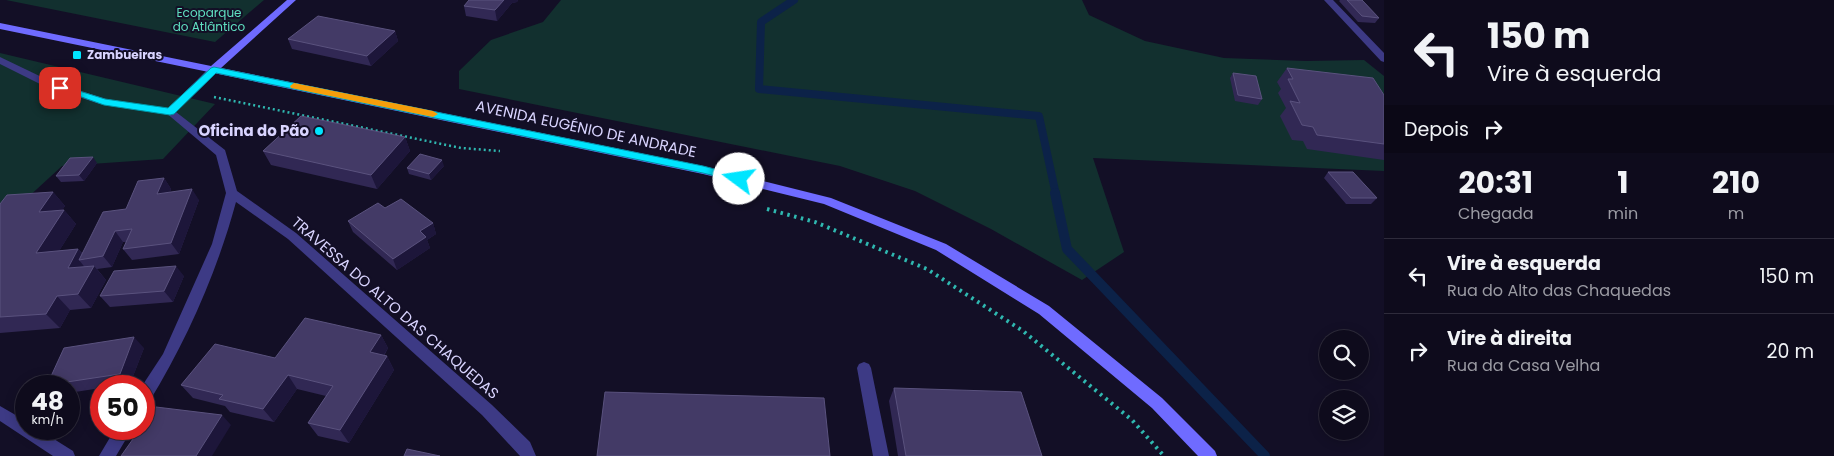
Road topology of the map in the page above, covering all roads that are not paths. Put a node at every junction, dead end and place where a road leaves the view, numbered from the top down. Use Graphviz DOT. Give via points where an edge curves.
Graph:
graph roads {
  1 [pos="292,0"];
  2 [pos="1328,0"];
  3 [pos="0,26"];
  4 [pos="1383,57"];
  5 [pos="0,60"];
  6 [pos="214,70"];
  7 [pos="170,112"];
  8 [pos="232,193"];
  9 [pos="864,368"];
  10 [pos="155,379"];
  11 [pos="0,413"];
  12 [pos="117,440"];
  13 [pos="67,456"];
  14 [pos="107,456"];
  15 [pos="528,456"];
  16 [pos="881,456"];
  17 [pos="1209,456"];
  1 -- 6 [label="main road"];
  2 -- 4 [label="street"];
  3 -- 6 [label="main road, AVENIDA EUGÉNIO DE ANDRADE"];
  5 -- 7 [label="street" via="46,83 104,102"];
  6 -- 7 [label="street"];
  6 -- 17 [label="main road, AVENIDA EUGÉNIO DE ANDRADE" via="703,170 827,201 941,247 1044,310 1157,403"];
  7 -- 8 [label="street" via="221,153"];
  8 -- 10 [label="street" via="218,244 169,357"];
  8 -- 15 [label="street, TRAVESSA DO ALTO DAS CHAQUEDAS" via="292,236 487,410 524,447"];
  9 -- 16 [label="street"];
  11 -- 13 [label="street"];
  12 -- 14 [label="street"];
}
